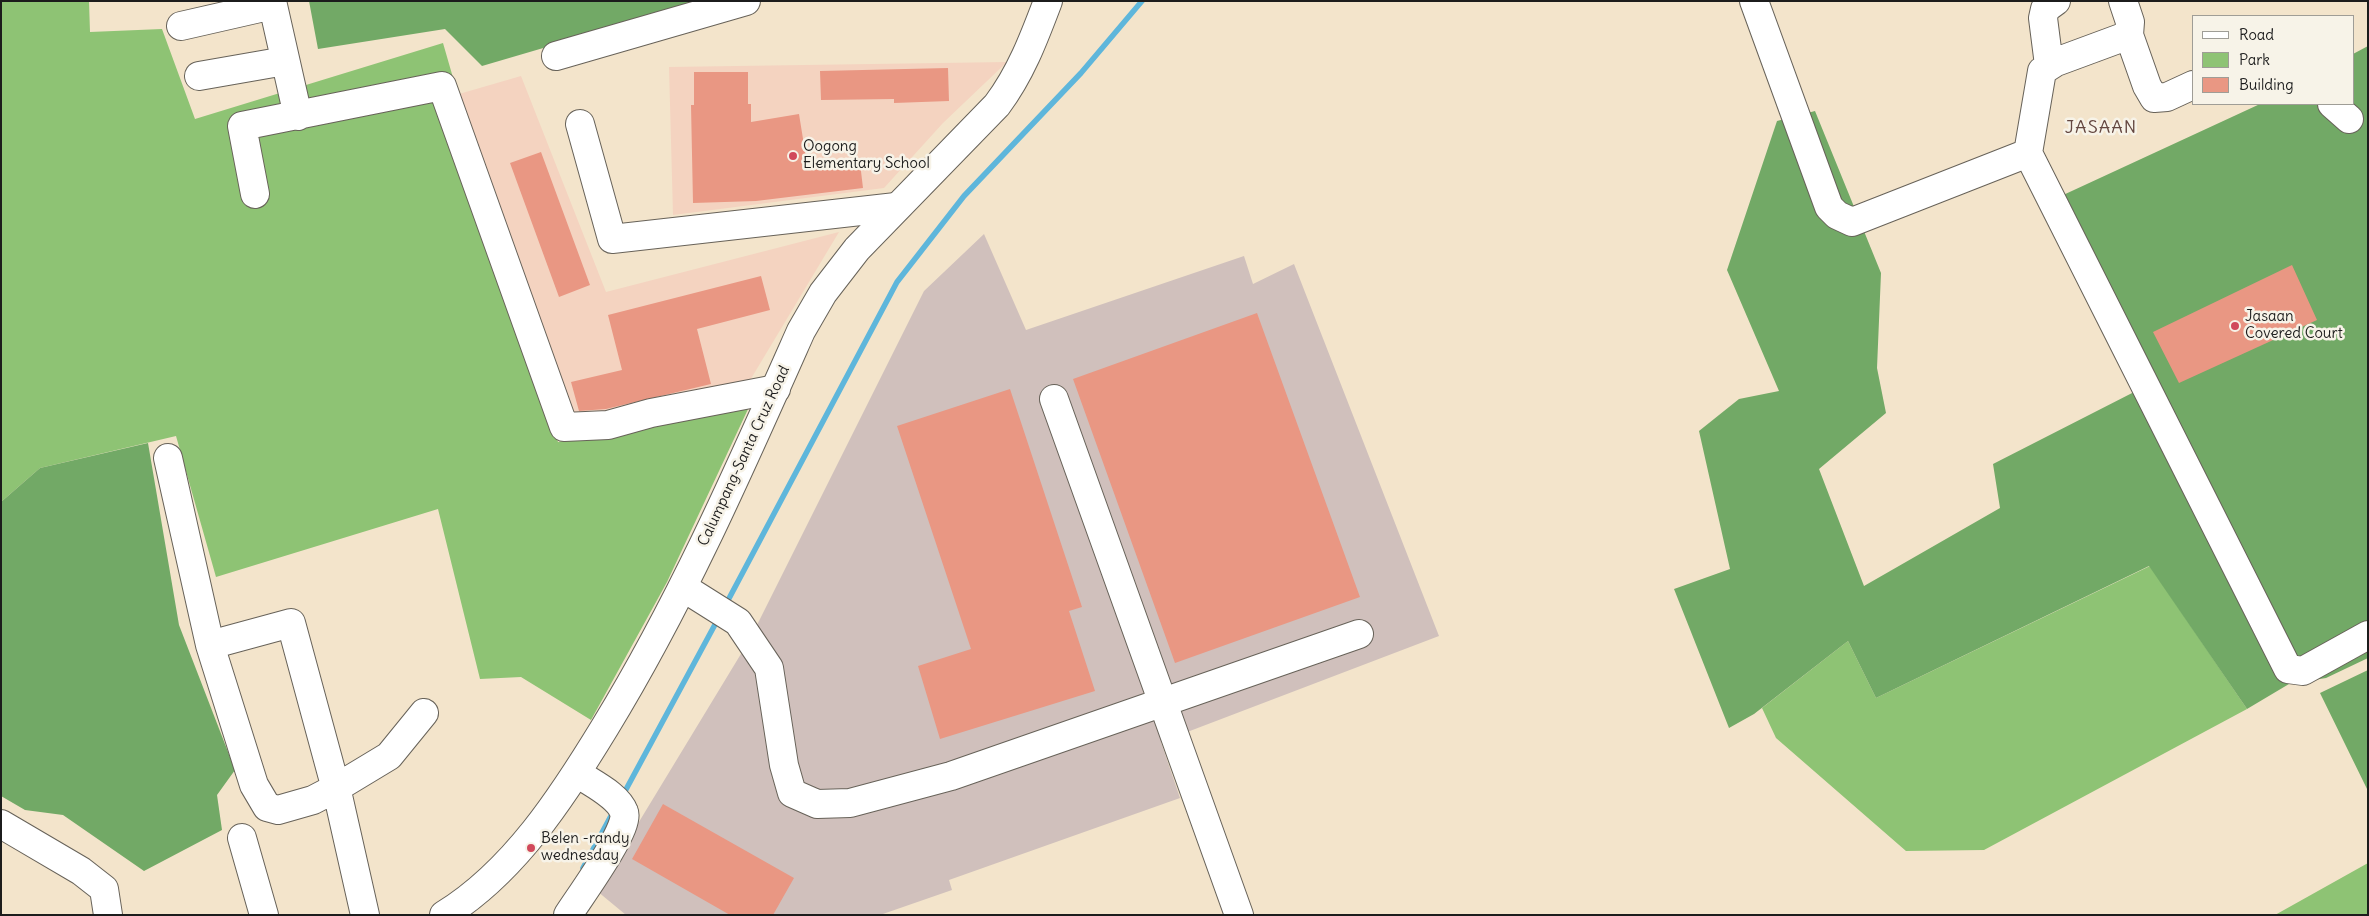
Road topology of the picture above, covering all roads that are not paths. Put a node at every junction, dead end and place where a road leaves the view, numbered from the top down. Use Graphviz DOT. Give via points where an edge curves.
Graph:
graph roads {
  1 [pos="746,1"];
  2 [pos="1048,1"];
  3 [pos="1754,1"];
  4 [pos="2056,1"];
  5 [pos="2123,1"];
  6 [pos="273,3"];
  7 [pos="181,26"];
  8 [pos="2129,35"];
  9 [pos="556,56"];
  10 [pos="285,60"];
  11 [pos="2049,65"];
  12 [pos="199,76"];
  13 [pos="2192,85"];
  14 [pos="298,116"];
  15 [pos="580,124"];
  16 [pos="2028,153"];
  17 [pos="255,194"];
  18 [pos="896,207"];
  19 [pos="776,389"];
  20 [pos="1054,399"];
  21 [pos="168,458"];
  22 [pos="684,588"];
  23 [pos="1359,634"];
  24 [pos="2368,634"];
  25 [pos="210,645"];
  26 [pos="1162,702"];
  27 [pos="424,713"];
  28 [pos="577,773"];
  29 [pos="336,788"];
  30 [pos="1,824"];
  31 [pos="242,838"];
  32 [pos="108,915"];
  33 [pos="264,915"];
  34 [pos="365,915"];
  35 [pos="444,915"];
  36 [pos="568,915"];
  37 [pos="1239,915"];
  1 -- 9 [label="street"];
  2 -- 18 [label="street, Calumpang-Santa Cruz Road" via="1014,83 978,125"];
  3 -- 16 [label="street" via="1829,207 1837,215 1852,222"];
  4 -- 11 [label="street" via="2045,9 2043,18"];
  5 -- 8 [label="street" via="2130,22"];
  6 -- 7 [label="street"];
  6 -- 10 [label="street"];
  8 -- 11 [label="street"];
  8 -- 13 [label="street" via="2154,98 2167,97"];
  10 -- 12 [label="street"];
  10 -- 14 [label="street"];
  11 -- 16 [label="street" via="2042,71"];
  14 -- 17 [label="street" via="242,126"];
  14 -- 19 [label="street" via="442,86 564,427 608,425 694,404"];
  15 -- 18 [label="street" via="612,239"];
  16 -- 24 [label="street" via="2288,669 2303,671"];
  18 -- 19 [label="street, Calumpang-Santa Cruz Road" via="857,248 823,293 801,331"];
  19 -- 22 [label="street, Calumpang-Santa Cruz Road"];
  20 -- 26 [label="street"];
  21 -- 25 [label="street"];
  22 -- 26 [label="street" via="722,611 744,630 769,668 784,765 792,793 817,804 850,803 951,776"];
  22 -- 28 [label="street, Calumpang-Santa Cruz Road"];
  23 -- 26 [label="street"];
  25 -- 29 [label="street" via="254,785 267,807 278,810"];
  25 -- 29 [label="street" via="291,623"];
  26 -- 37 [label="street"];
  27 -- 29 [label="street" via="389,756"];
  28 -- 35 [label="street, Calumpang-Santa Cruz Road" via="511,858 480,889"];
  28 -- 36 [label="street" via="620,806 625,823"];
  29 -- 34 [label="street"];
  30 -- 32 [label="street" via="81,871 104,889"];
  31 -- 33 [label="street"];
}
